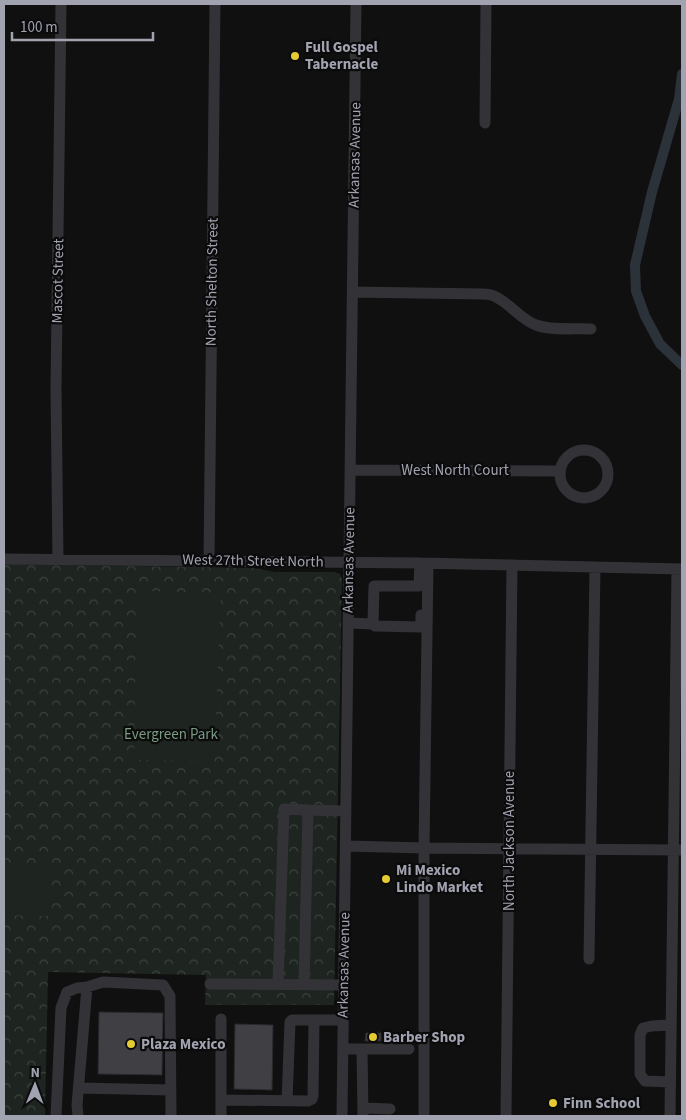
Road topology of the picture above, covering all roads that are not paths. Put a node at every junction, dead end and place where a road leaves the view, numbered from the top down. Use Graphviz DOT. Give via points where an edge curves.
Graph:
graph roads {
  1 [pos="61,4"];
  2 [pos="215,4"];
  3 [pos="356,4"];
  4 [pos="486,4"];
  5 [pos="485,123"];
  6 [pos="353,292"];
  7 [pos="591,329"];
  8 [pos="350,470"];
  9 [pos="560,470"];
  10 [pos="4,559"];
  11 [pos="58,559"];
  12 [pos="209,561"];
  13 [pos="349,562"];
  14 [pos="424,563"];
  15 [pos="512,565"];
  16 [pos="595,567"];
  17 [pos="679,569"];
  18 [pos="419,586"];
  19 [pos="348,623"];
  20 [pos="373,624"];
  21 [pos="308,810"];
  22 [pos="346,811"];
  23 [pos="346,846"];
  24 [pos="424,848"];
  25 [pos="509,848"];
  26 [pos="590,849"];
  27 [pos="677,850"];
  28 [pos="589,959"];
  29 [pos="210,984"];
  30 [pos="278,984"];
  31 [pos="304,984"];
  32 [pos="344,985"];
  33 [pos="87,987"];
  34 [pos="221,1018"];
  35 [pos="314,1020"];
  36 [pos="343,1020"];
  37 [pos="670,1025"];
  38 [pos="343,1049"];
  39 [pos="362,1049"];
  40 [pos="409,1049"];
  41 [pos="670,1082"];
  42 [pos="79,1088"];
  43 [pos="342,1088"];
  44 [pos="362,1088"];
  45 [pos="171,1090"];
  46 [pos="222,1100"];
  47 [pos="287,1100"];
  48 [pos="390,1109"];
  49 [pos="363,1112"];
  50 [pos="56,1116"];
  51 [pos="78,1116"];
  52 [pos="171,1116"];
  53 [pos="221,1116"];
  54 [pos="342,1116"];
  55 [pos="424,1116"];
  56 [pos="506,1116"];
  57 [pos="670,1116"];
  1 -- 11 [label="street, Mascot Street" via="56,388"];
  2 -- 12 [label="street, North Shelton Street"];
  3 -- 6 [label="street, Arkansas Avenue"];
  4 -- 5 [label="street"];
  6 -- 7 [label="street" via="493,295 536,325"];
  6 -- 8 [label="street, Arkansas Avenue"];
  8 -- 9 [label="street, West North Court"];
  8 -- 13 [label="street, Arkansas Avenue"];
  9 -- 9 [label="street" via="567,457 588,450 602,457 608,479 605,487 592,497 576,497 564,486"];
  10 -- 11 [label="street, West 27th Street North"];
  11 -- 12 [label="street, West 27th Street North"];
  12 -- 13 [label="street, West 27th Street North"];
  13 -- 14 [label="street, West 27th Street North"];
  13 -- 19 [label="street, Arkansas Avenue"];
  14 -- 15 [label="street, West 27th Street North"];
  14 -- 18 [label="street"];
  14 -- 24 [label="street"];
  15 -- 16 [label="street, West 27th Street North"];
  15 -- 25 [label="street, North Jackson Avenue"];
  16 -- 17 [label="street, West 27th Street North"];
  16 -- 26 [label="street"];
  17 -- 27 [label="street"];
  18 -- 20 [label="street" via="374,586"];
  18 -- 20 [label="street" via="422,590 421,627"];
  19 -- 20 [label="street"];
  19 -- 22 [label="street, Arkansas Avenue"];
  21 -- 22 [label="street"];
  21 -- 30 [label="street" via="284,809"];
  21 -- 31 [label="street"];
  22 -- 23 [label="street, Arkansas Avenue"];
  23 -- 24 [label="street"];
  23 -- 32 [label="street, Arkansas Avenue"];
  24 -- 25 [label="street"];
  24 -- 55 [label="street"];
  25 -- 26 [label="street"];
  25 -- 56 [label="street, North Jackson Avenue"];
  26 -- 27 [label="street"];
  26 -- 28 [label="street"];
  27 -- 37 [label="street"];
  29 -- 30 [label="street"];
  30 -- 31 [label="street"];
  31 -- 32 [label="street"];
  32 -- 36 [label="street, Arkansas Avenue"];
  33 -- 42 [label="street"];
  33 -- 45 [label="street" via="103,982 163,986 170,996"];
  33 -- 50 [label="street" via="67,992 61,1008"];
  34 -- 46 [label="street"];
  35 -- 36 [label="street"];
  35 -- 47 [label="street" via="290,1022"];
  35 -- 47 [label="street" via="312,1099"];
  36 -- 38 [label="street, Arkansas Avenue"];
  37 -- 41 [label="street"];
  37 -- 41 [label="street" via="643,1028 640,1035 640,1074 645,1081"];
  38 -- 39 [label="street"];
  38 -- 43 [label="street, Arkansas Avenue"];
  39 -- 40 [label="street"];
  39 -- 44 [label="street"];
  41 -- 57 [label="street"];
  42 -- 45 [label="street"];
  42 -- 51 [label="street"];
  43 -- 44 [label="street"];
  43 -- 54 [label="street, Arkansas Avenue"];
  44 -- 49 [label="street"];
  45 -- 52 [label="street"];
  46 -- 47 [label="street"];
  46 -- 53 [label="street"];
  48 -- 49 [label="street"];
}
